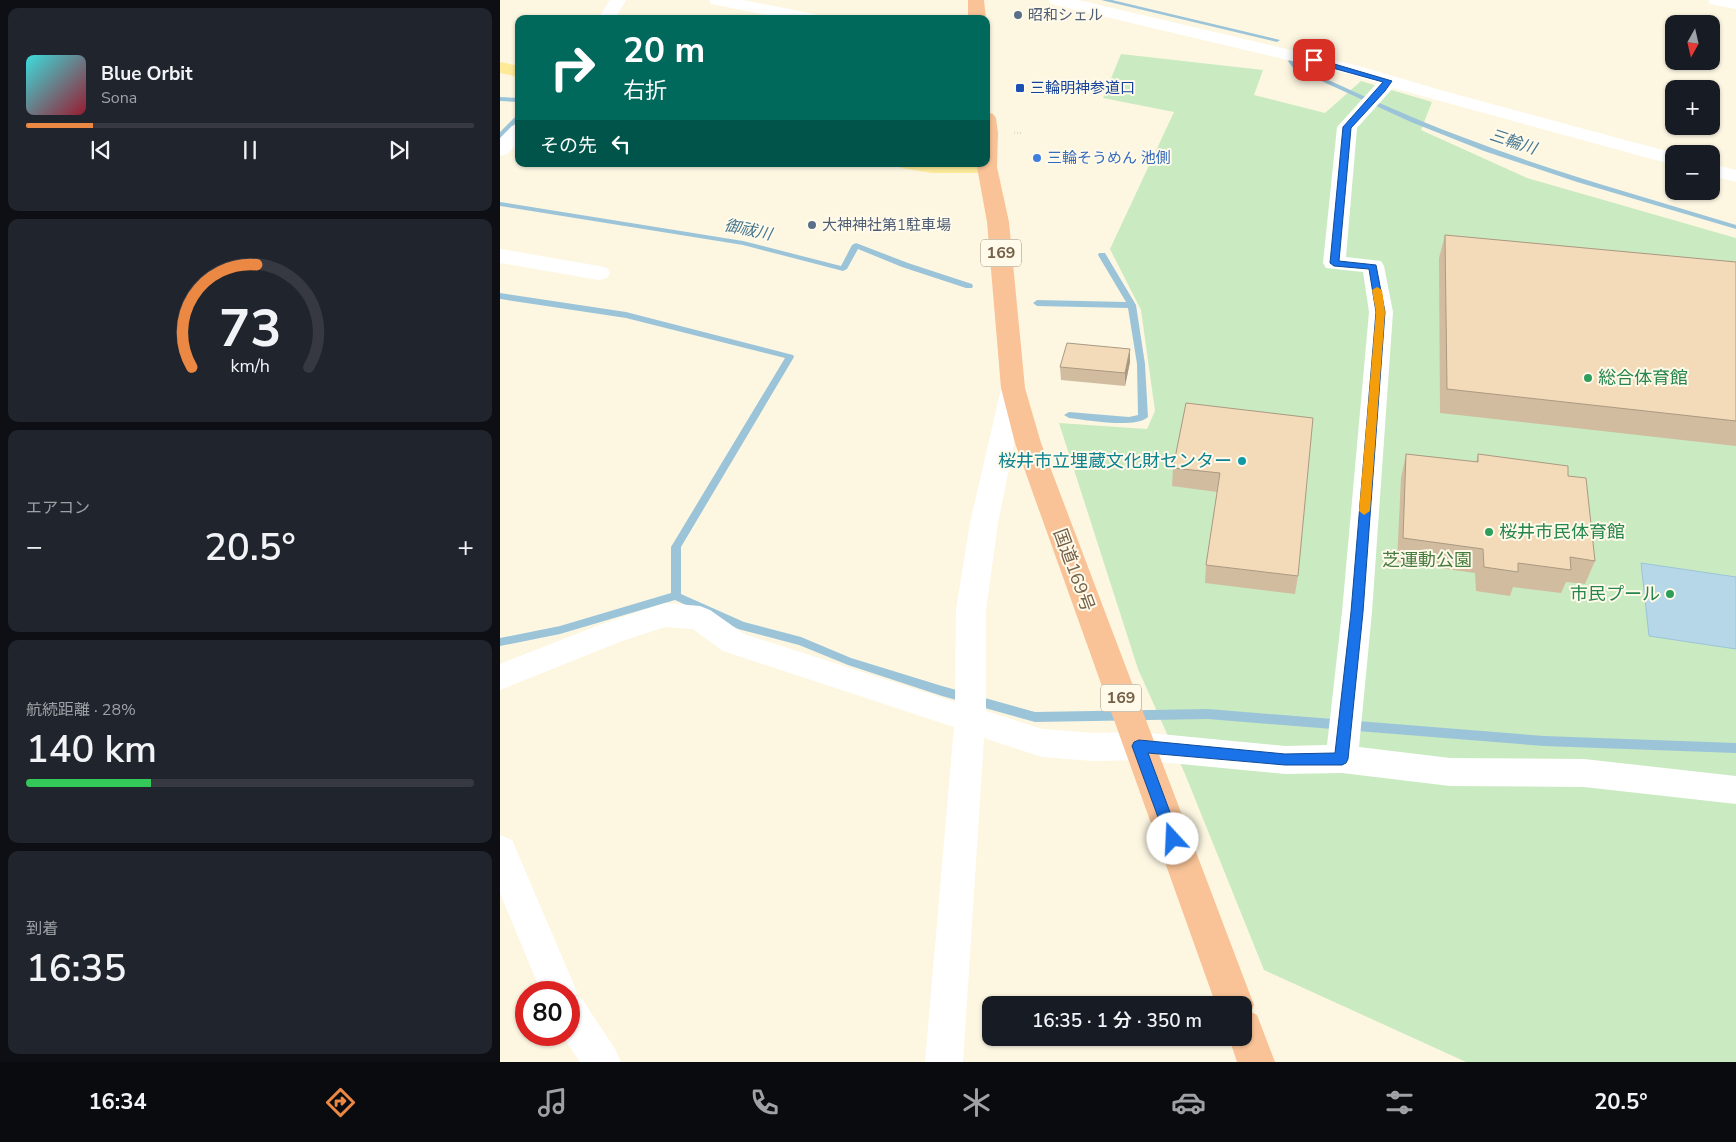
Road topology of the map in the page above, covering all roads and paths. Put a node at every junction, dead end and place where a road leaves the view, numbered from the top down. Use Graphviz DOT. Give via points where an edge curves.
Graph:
graph roads {
  1 [pos="618,0"];
  2 [pos="717,0"];
  3 [pos="976,0"];
  4 [pos="1057,0"];
  5 [pos="1716,0"];
  6 [pos="1736,4"];
  7 [pos="609,15"];
  8 [pos="794,15"];
  9 [pos="977,15"];
  10 [pos="500,67"];
  11 [pos="515,71"];
  12 [pos="1385,85"];
  13 [pos="515,134"];
  14 [pos="500,150"];
  15 [pos="1665,158"];
  16 [pos="932,167"];
  17 [pos="987,167"];
  18 [pos="1720,172"];
  19 [pos="1736,176"];
  20 [pos="500,256"];
  21 [pos="599,273"];
  22 [pos="1014,389"];
  23 [pos="500,677"];
  24 [pos="970,720"];
  25 [pos="1139,746"];
  26 [pos="1342,759"];
  27 [pos="1736,790"];
  28 [pos="500,851"];
  29 [pos="554,981"];
  30 [pos="1232,996"];
  31 [pos="580,1029"];
  32 [pos="1250,1046"];
  33 [pos="602,1062"];
  34 [pos="944,1062"];
  35 [pos="1256,1062"];
  1 -- 7 [label="street"];
  2 -- 8 [label="street"];
  3 -- 9 [label="highway"];
  4 -- 12 [label="street" via="1332,65"];
  5 -- 6 [label="street"];
  10 -- 11 [label="main road"];
  12 -- 15 [label="street"];
  12 -- 26 [label="street" via="1347,127 1334,263 1373,266 1381,312"];
  13 -- 14 [label="street"];
  16 -- 17 [label="main road"];
  17 -- 22 [label="highway, 国道169号 / 169" via="998,222"];
  18 -- 19 [label="street"];
  20 -- 21 [label="street"];
  22 -- 24 [label="street" via="984,523 971,610"];
  22 -- 25 [label="highway, 国道169号 / 169" via="1028,443"];
  23 -- 24 [label="street" via="612,632 665,615 700,618 734,643"];
  24 -- 25 [label="street" via="1042,743"];
  24 -- 34 [label="street"];
  25 -- 26 [label="street" via="1285,760"];
  25 -- 30 [label="highway, 国道169号 / 169"];
  26 -- 27 [label="street" via="1450,772 1584,773"];
  28 -- 29 [label="street"];
  31 -- 33 [label="street"];
  32 -- 35 [label="highway"];
}
